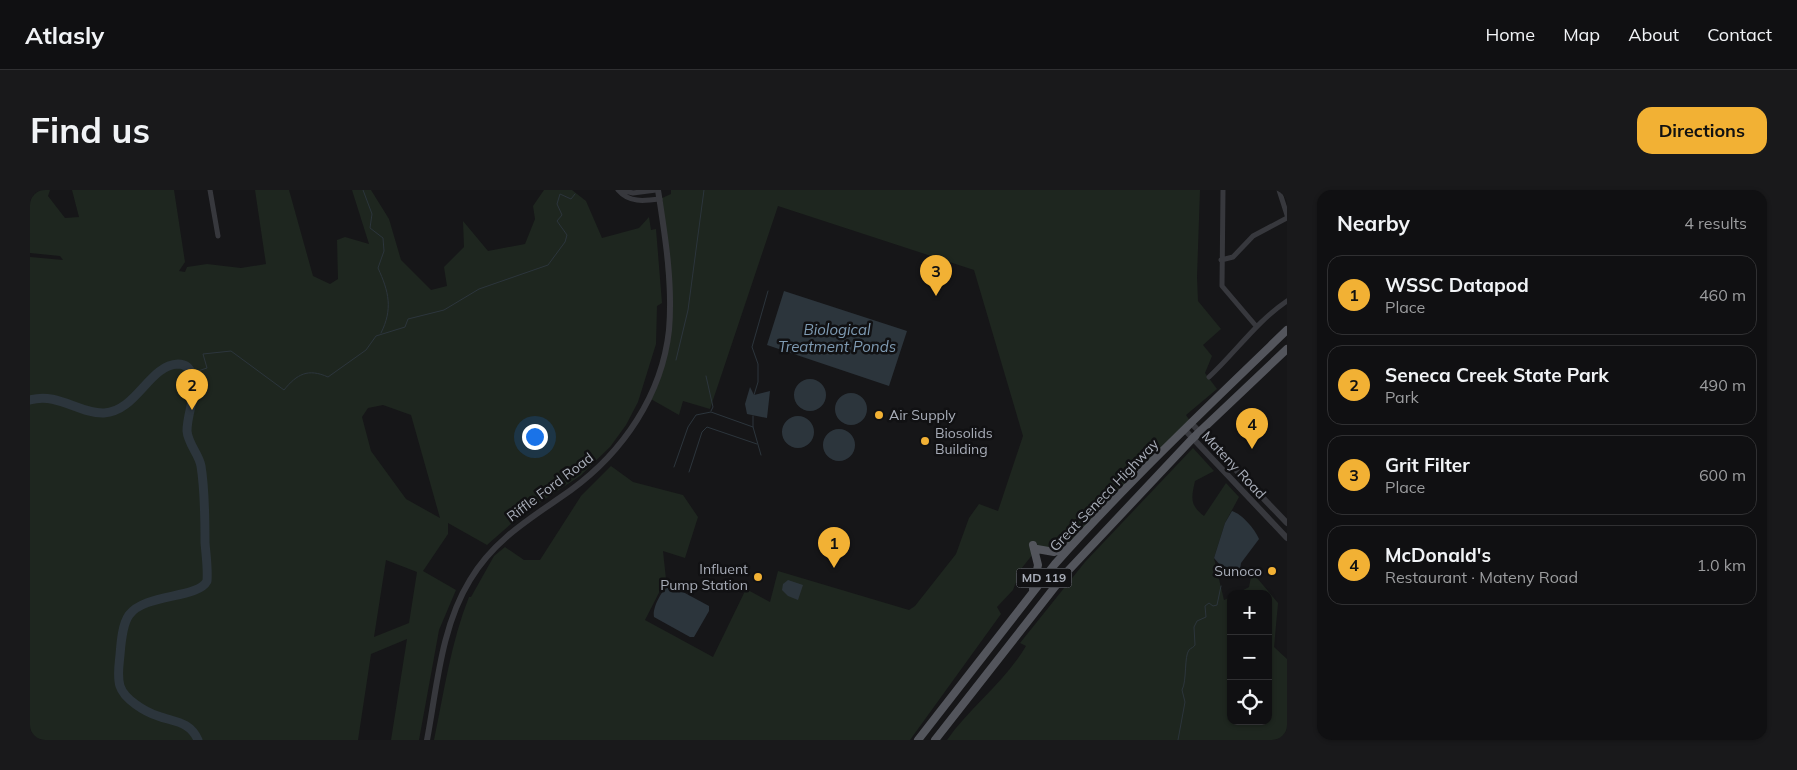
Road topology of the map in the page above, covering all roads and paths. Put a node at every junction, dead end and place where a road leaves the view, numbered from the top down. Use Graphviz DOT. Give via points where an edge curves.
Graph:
graph roads {
  1 [pos="210,190"];
  2 [pos="619,190"];
  3 [pos="657,190"];
  4 [pos="1223,190"];
  5 [pos="1279,190"];
  6 [pos="660,200"];
  7 [pos="1287,217"];
  8 [pos="218,236"];
  9 [pos="1222,260"];
  10 [pos="1287,302"];
  11 [pos="1256,326"];
  12 [pos="1287,330"];
  13 [pos="1287,349"];
  14 [pos="1210,376"];
  15 [pos="1192,424"];
  16 [pos="1185,430"];
  17 [pos="1200,432"];
  18 [pos="1192,439"];
  19 [pos="1287,523"];
  20 [pos="1287,538"];
  21 [pos="1073,544"];
  22 [pos="1031,595"];
  23 [pos="427,740"];
  24 [pos="918,740"];
  25 [pos="935,740"];
  1 -- 8 [label="street"];
  2 -- 3 [label="street" via="633,193"];
  2 -- 6 [label="street" via="634,200"];
  3 -- 6 [label="street, Riffle Ford Road"];
  4 -- 9 [label="street"];
  5 -- 7 [label="street"];
  6 -- 23 [label="street, Riffle Ford Road" via="670,314 661,366 649,398 633,427 606,460 571,490 504,538 470,580 448,633"];
  7 -- 9 [label="street" via="1253,236 1233,257"];
  9 -- 11 [label="street" via="1222,286"];
  10 -- 11 [label="street"];
  11 -- 14 [label="street"];
  12 -- 15 [label="main road, Great Seneca Highway / MD 119"];
  13 -- 17 [label="main road, Great Seneca Highway / MD 119"];
  15 -- 16 [label="main road, Great Seneca Highway / MD 119"];
  15 -- 17 [label="street, Mateny Road"];
  16 -- 18 [label="street, Mateny Road"];
  16 -- 21 [label="main road, Great Seneca Highway / MD 119" via="1114,498"];
  17 -- 18 [label="main road, Great Seneca Highway / MD 119"];
  17 -- 19 [label="street, Mateny Road"];
  18 -- 20 [label="street, Mateny Road"];
  18 -- 25 [label="main road, Great Seneca Highway / MD 119" via="1065,574"];
  21 -- 22 [label="main road, Great Seneca Highway / MD 119"];
  21 -- 22 [label="main road" via="1054,552 1035,547 1038,571"];
  22 -- 24 [label="main road, Great Seneca Highway / MD 119"];
}
